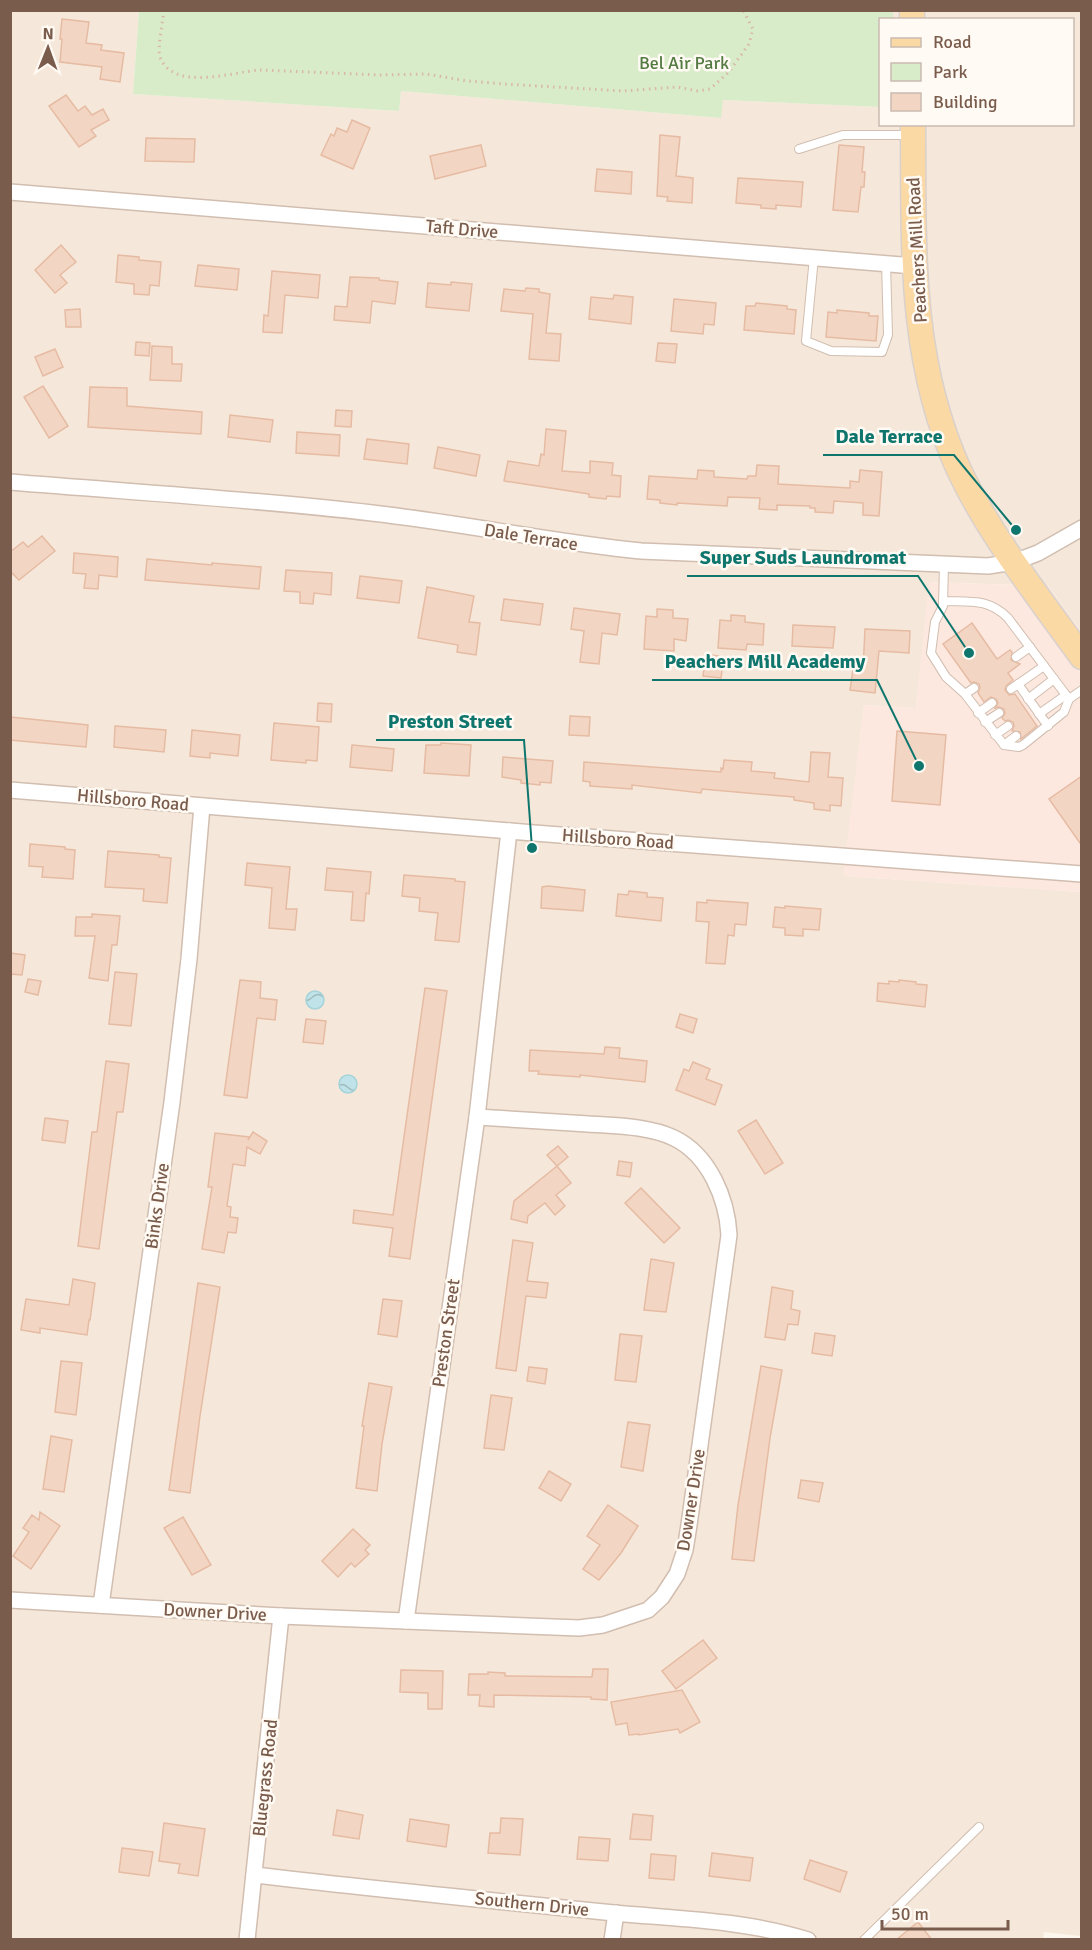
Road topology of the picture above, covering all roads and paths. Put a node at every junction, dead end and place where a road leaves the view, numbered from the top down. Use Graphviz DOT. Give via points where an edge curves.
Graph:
graph roads {
  1 [pos="164,10"];
  2 [pos="743,10"];
  3 [pos="913,130"];
  4 [pos="799,149"];
  5 [pos="10,192"];
  6 [pos="814,257"];
  7 [pos="886,263"];
  8 [pos="914,266"];
  9 [pos="10,482"];
  10 [pos="1082,528"];
  11 [pos="1014,562"];
  12 [pos="944,564"];
  13 [pos="943,601"];
  14 [pos="1030,647"];
  15 [pos="1016,657"];
  16 [pos="1082,657"];
  17 [pos="1044,666"];
  18 [pos="1054,679"];
  19 [pos="974,688"];
  20 [pos="1082,690"];
  21 [pos="964,694"];
  22 [pos="1024,697"];
  23 [pos="1068,697"];
  24 [pos="992,703"];
  25 [pos="978,713"];
  26 [pos="999,713"];
  27 [pos="1039,718"];
  28 [pos="985,722"];
  29 [pos="1008,726"];
  30 [pos="1048,726"];
  31 [pos="995,735"];
  32 [pos="1016,736"];
  33 [pos="1004,745"];
  34 [pos="10,789"];
  35 [pos="202,806"];
  36 [pos="509,831"];
  37 [pos="1082,874"];
  38 [pos="477,1117"];
  39 [pos="10,1600"];
  40 [pos="101,1605"];
  41 [pos="282,1616"];
  42 [pos="406,1621"];
  43 [pos="979,1827"];
  44 [pos="254,1875"];
  45 [pos="616,1913"];
  46 [pos="248,1940"];
  47 [pos="612,1940"];
  48 [pos="808,1940"];
  49 [pos="864,1940"];
  1 -- 2 [label="path" via="160,58 169,71 185,77 226,77 260,70 426,74 468,81 623,91 710,89 735,65 748,44 753,29"];
  3 -- 4 [label="lane" via="843,135"];
  3 -- 8 [label="main road, Peachers Mill Road"];
  5 -- 6 [label="street, Taft Drive"];
  6 -- 7 [label="street, Taft Drive"];
  6 -- 7 [label="lane" via="806,341 831,351 882,352 888,335"];
  7 -- 8 [label="street, Taft Drive"];
  8 -- 11 [label="main road, Peachers Mill Road" via="930,388 959,470"];
  9 -- 12 [label="street, Dale Terrace" via="372,513 641,551"];
  10 -- 11 [label="street, Dale Terrace"];
  11 -- 12 [label="street, Dale Terrace" via="988,566"];
  11 -- 16 [label="main road, Peachers Mill Road"];
  12 -- 13 [label="lane"];
  13 -- 14 [label="lane" via="991,605 1008,618"];
  13 -- 21 [label="lane" via="935,622 931,653 946,677"];
  14 -- 15 [label="lane"];
  14 -- 17 [label="lane"];
  17 -- 18 [label="lane"];
  17 -- 22 [label="lane" via="1015,687"];
  18 -- 22 [label="lane"];
  18 -- 23 [label="lane"];
  19 -- 21 [label="lane"];
  20 -- 23 [label="lane"];
  21 -- 25 [label="lane"];
  22 -- 27 [label="lane"];
  23 -- 27 [label="lane"];
  23 -- 30 [label="lane" via="1064,712"];
  24 -- 25 [label="lane"];
  25 -- 28 [label="lane"];
  26 -- 28 [label="lane"];
  27 -- 30 [label="lane"];
  28 -- 31 [label="lane"];
  29 -- 31 [label="lane"];
  30 -- 33 [label="lane" via="1019,747"];
  31 -- 33 [label="lane"];
  32 -- 33 [label="lane"];
  34 -- 35 [label="street, Hillsboro Road"];
  35 -- 36 [label="street, Hillsboro Road"];
  35 -- 40 [label="street, Binks Drive" via="172,1101"];
  36 -- 37 [label="street, Hillsboro Road"];
  36 -- 38 [label="street, Preston Street"];
  38 -- 42 [label="street, Preston Street"];
  38 -- 42 [label="street, Downer Drive" via="629,1127 656,1133 675,1138 704,1164 713,1178 724,1200 729,1235 690,1525 677,1574 663,1597 648,1610 629,1617 603,1625 568,1628"];
  39 -- 40 [label="street, Downer Drive"];
  40 -- 41 [label="street, Downer Drive"];
  41 -- 42 [label="street, Downer Drive"];
  41 -- 44 [label="street, Bluegrass Road"];
  43 -- 49 [label="lane"];
  44 -- 45 [label="street, Southern Drive"];
  44 -- 46 [label="street, Bluegrass Road"];
  45 -- 47 [label="street"];
  45 -- 48 [label="street, Southern Drive" via="728,1923"];
}
